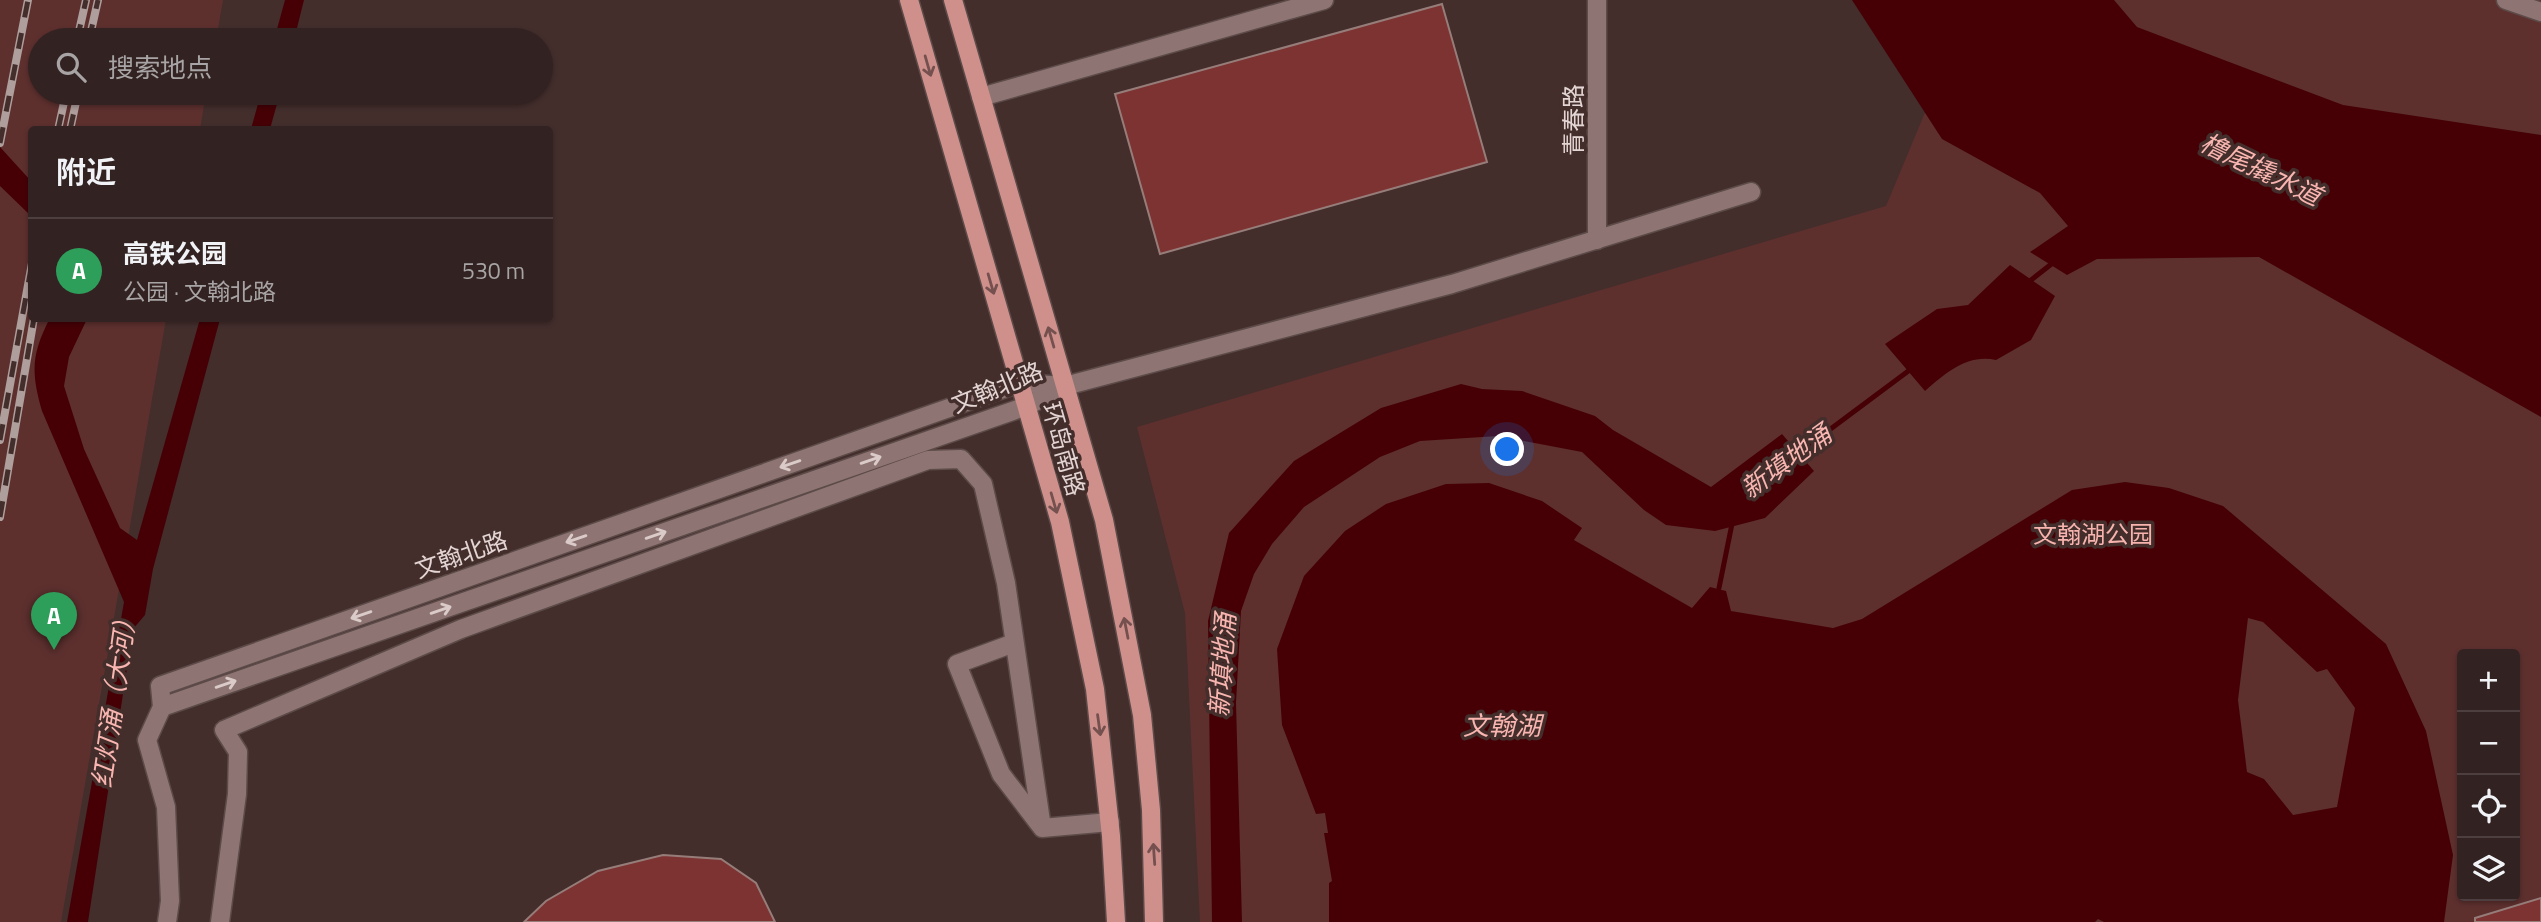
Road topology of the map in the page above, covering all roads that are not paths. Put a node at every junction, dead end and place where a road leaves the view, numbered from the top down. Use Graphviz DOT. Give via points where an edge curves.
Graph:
graph roads {
  1 [pos="909,0"];
  2 [pos="953,0"];
  3 [pos="1324,0"];
  4 [pos="1597,0"];
  5 [pos="2506,0"];
  6 [pos="2541,12"];
  7 [pos="981,97"];
  8 [pos="1751,192"];
  9 [pos="1597,240"];
  10 [pos="1020,383"];
  11 [pos="1065,386"];
  12 [pos="1027,406"];
  13 [pos="1014,643"];
  14 [pos="162,707"];
  15 [pos="1110,822"];
  16 [pos="1042,828"];
  17 [pos="167,922"];
  18 [pos="220,922"];
  19 [pos="1116,922"];
  20 [pos="1154,922"];
  1 -- 10 [label="main road, 环岛南路, one-way"];
  2 -- 7 [label="main road, 环岛南路"];
  3 -- 7 [label="street"];
  4 -- 9 [label="street, 青春路"];
  5 -- 6 [label="street"];
  11 -- 7 [label="main road, 环岛南路, one-way"];
  8 -- 9 [label="street"];
  9 -- 11 [label="street" via="1452,284"];
  10 -- 11 [label="street, 文翰北路"];
  10 -- 12 [label="main road, 环岛南路"];
  10 -- 14 [label="street, 文翰北路, one-way" via="160,686"];
  11 -- 12 [label="street, 文翰北路"];
  20 -- 11 [label="main road, 环岛南路, one-way" via="1151,810 1135,678 1104,520"];
  14 -- 12 [label="street, 文翰北路, one-way"];
  12 -- 15 [label="main road, 环岛南路, one-way" via="1059,522 1095,689"];
  13 -- 16 [label="street"];
  13 -- 16 [label="street" via="957,664 1001,774"];
  13 -- 18 [label="street" via="1006,583 983,484 961,459 928,460 461,629 224,730 238,752"];
  14 -- 17 [label="street" via="147,740 166,807"];
  15 -- 16 [label="street"];
  15 -- 19 [label="main road, 环岛南路"];
}
